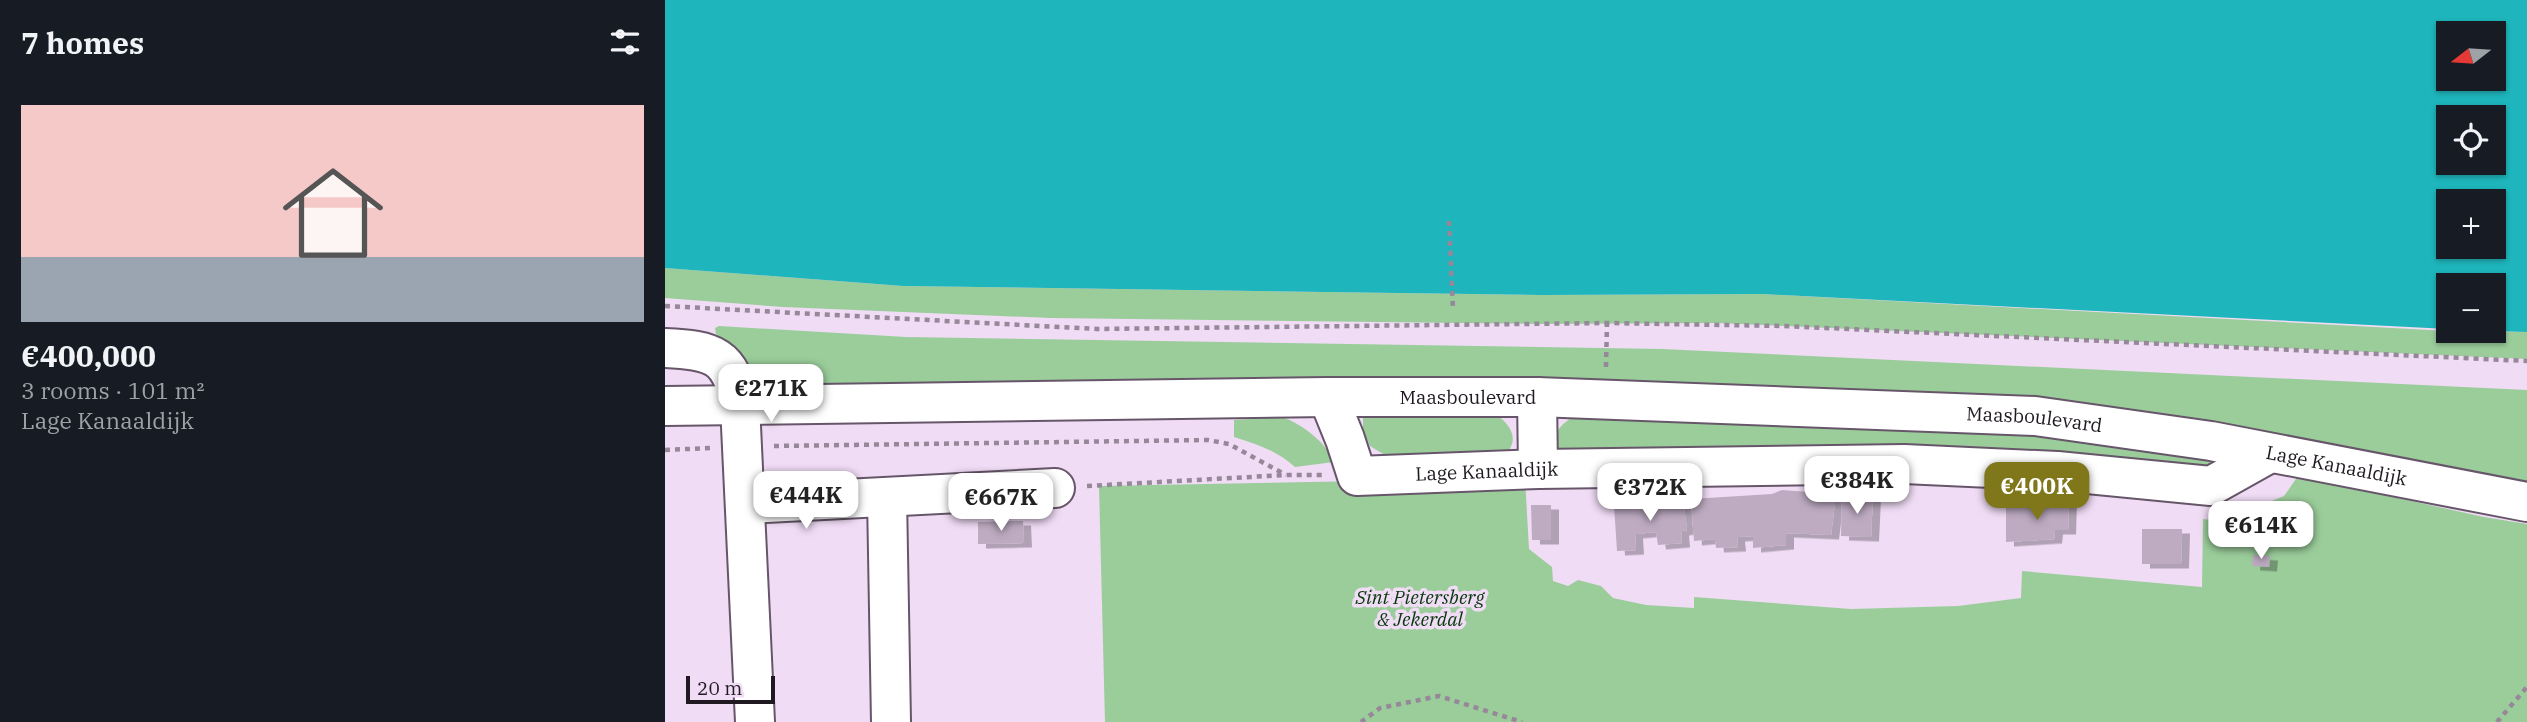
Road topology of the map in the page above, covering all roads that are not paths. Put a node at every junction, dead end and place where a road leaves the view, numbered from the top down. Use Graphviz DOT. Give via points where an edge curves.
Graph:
graph roads {
  1 [pos="665,348"];
  2 [pos="1328,397"];
  3 [pos="1537,397"];
  4 [pos="740,405"];
  5 [pos="665,406"];
  6 [pos="2270,453"];
  7 [pos="1538,470"];
  8 [pos="1055,488"];
  9 [pos="887,497"];
  10 [pos="2527,502"];
  11 [pos="746,504"];
  12 [pos="755,722"];
  13 [pos="891,722"];
  1 -- 4 [label="street" via="694,349 724,361 736,379"];
  2 -- 3 [label="street, Maasboulevard"];
  2 -- 4 [label="street, Maasboulevard"];
  2 -- 7 [label="street, Lage Kanaaldijk" via="1356,476"];
  3 -- 6 [label="street, Maasboulevard" via="2035,416"];
  3 -- 7 [label="street"];
  4 -- 5 [label="street, Maasboulevard"];
  4 -- 11 [label="street"];
  6 -- 7 [label="street, Lage Kanaaldijk" via="2211,486 2056,471 1905,464"];
  6 -- 10 [label="street, Lage Kanaaldijk"];
  8 -- 9 [label="street"];
  9 -- 11 [label="street"];
  9 -- 13 [label="street"];
  11 -- 12 [label="street"];
}
